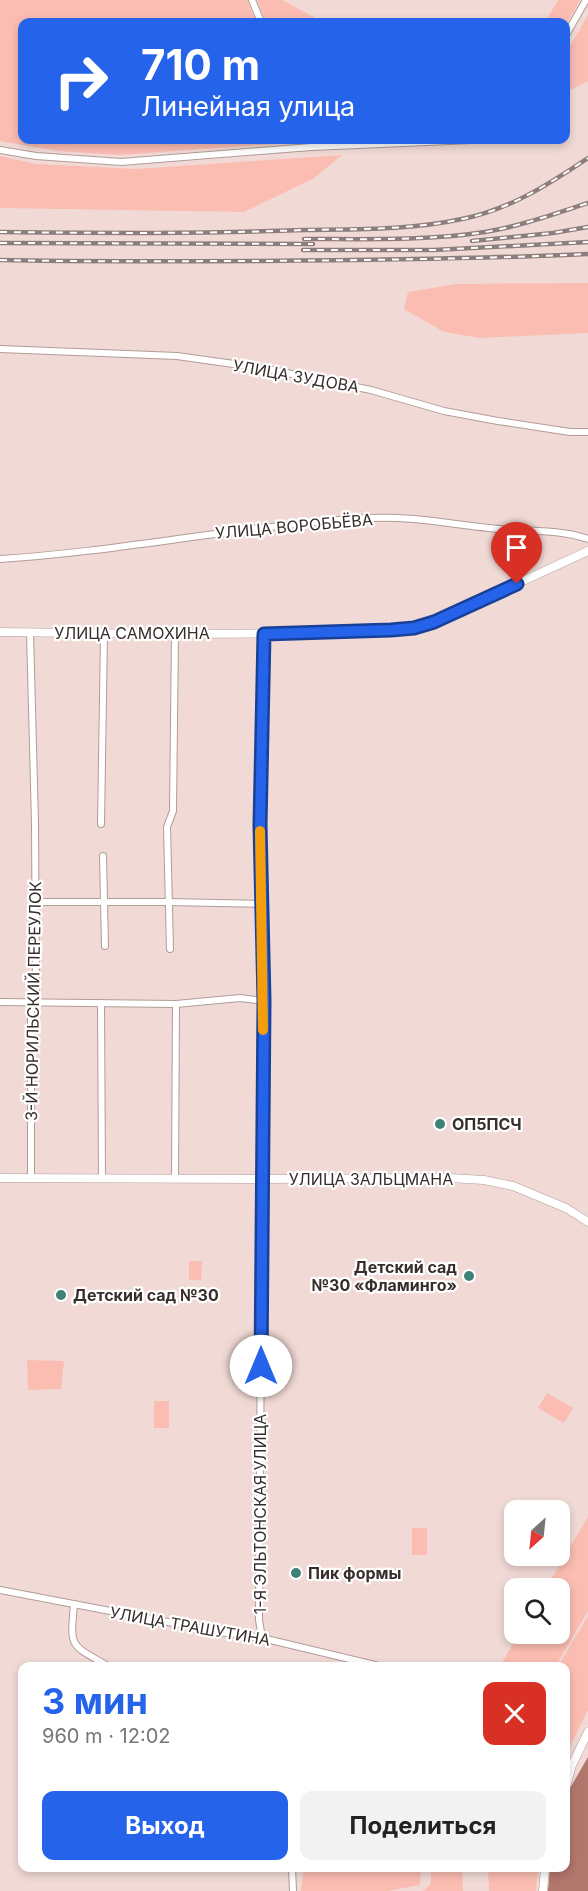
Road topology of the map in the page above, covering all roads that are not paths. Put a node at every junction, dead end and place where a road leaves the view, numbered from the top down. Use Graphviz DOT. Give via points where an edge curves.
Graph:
graph roads {
  1 [pos="252,0"];
  2 [pos="585,0"];
  3 [pos="259,18"];
  4 [pos="570,28"];
  5 [pos="310,144"];
  6 [pos="380,144"];
  7 [pos="311,147"];
  8 [pos="0,150"];
  9 [pos="0,349"];
  10 [pos="588,432"];
  11 [pos="588,539"];
  12 [pos="588,551"];
  13 [pos="0,559"];
  14 [pos="0,632"];
  15 [pos="30,632"];
  16 [pos="104,634"];
  17 [pos="175,634"];
  18 [pos="264,634"];
  19 [pos="101,824"];
  20 [pos="103,856"];
  21 [pos="104,901"];
  22 [pos="36,902"];
  23 [pos="168,902"];
  24 [pos="262,904"];
  25 [pos="105,946"];
  26 [pos="170,949"];
  27 [pos="264,1001"];
  28 [pos="0,1002"];
  29 [pos="31,1002"];
  30 [pos="101,1003"];
  31 [pos="176,1004"];
  32 [pos="0,1178"];
  33 [pos="31,1178"];
  34 [pos="102,1178"];
  35 [pos="175,1178"];
  36 [pos="262,1179"];
  37 [pos="588,1222"];
  38 [pos="0,1590"];
  39 [pos="74,1604"];
  40 [pos="262,1638"];
  41 [pos="101,1662"];
  42 [pos="362,1662"];
  43 [pos="588,1732"];
  44 [pos="570,1761"];
  45 [pos="292,1872"];
  46 [pos="545,1872"];
  47 [pos="293,1891"];
  48 [pos="543,1891"];
  1 -- 3 [label="street"];
  2 -- 4 [label="street"];
  5 -- 7 [label="street"];
  6 -- 7 [label="street"];
  7 -- 8 [label="street" via="121,162"];
  9 -- 10 [label="street, УЛИЦА ЗУДОВА" via="166,355 262,368 498,422"];
  11 -- 13 [label="street, УЛИЦА ВОРОБЬЁВА" via="574,534 372,518"];
  12 -- 18 [label="street, УЛИЦА САМОХИНА" via="414,628"];
  14 -- 15 [label="street, УЛИЦА САМОХИНА"];
  15 -- 16 [label="street, УЛИЦА САМОХИНА"];
  15 -- 22 [label="street, 3-Й НОРИЛЬСКИЙ ПЕРЕУЛОК"];
  16 -- 17 [label="street, УЛИЦА САМОХИНА"];
  16 -- 19 [label="street"];
  17 -- 18 [label="street, УЛИЦА САМОХИНА"];
  17 -- 23 [label="street"];
  18 -- 24 [label="street, 1-Я ЭЛЬТОНСКАЯ УЛИЦА"];
  20 -- 21 [label="street"];
  21 -- 22 [label="street"];
  21 -- 23 [label="street"];
  21 -- 25 [label="street"];
  22 -- 29 [label="street, 3-Й НОРИЛЬСКИЙ ПЕРЕУЛОК" via="36,993"];
  23 -- 24 [label="street"];
  23 -- 26 [label="street"];
  24 -- 27 [label="street, 1-Я ЭЛЬТОНСКАЯ УЛИЦА"];
  27 -- 31 [label="street" via="240,998"];
  27 -- 36 [label="street, 1-Я ЭЛЬТОНСКАЯ УЛИЦА"];
  28 -- 29 [label="street"];
  29 -- 30 [label="street"];
  29 -- 33 [label="street, 3-Й НОРИЛЬСКИЙ ПЕРЕУЛОК"];
  30 -- 31 [label="street"];
  30 -- 34 [label="street"];
  31 -- 35 [label="street"];
  32 -- 33 [label="street, УЛИЦА ЗАЛЬЦМАНА"];
  33 -- 34 [label="street, УЛИЦА ЗАЛЬЦМАНА"];
  34 -- 35 [label="street, УЛИЦА ЗАЛЬЦМАНА"];
  35 -- 36 [label="street, УЛИЦА ЗАЛЬЦМАНА"];
  36 -- 37 [label="street, УЛИЦА ЗАЛЬЦМАНА" via="484,1180 513,1186 566,1208"];
  36 -- 40 [label="street, 1-Я ЭЛЬТОНСКАЯ УЛИЦА"];
  38 -- 39 [label="street, УЛИЦА ТРАШУТИНА"];
  39 -- 40 [label="street, УЛИЦА ТРАШУТИНА"];
  39 -- 41 [label="street" via="72,1636 77,1648"];
  40 -- 42 [label="street, УЛИЦА ТРАШУТИНА"];
  43 -- 44 [label="street"];
  45 -- 47 [label="street"];
  46 -- 48 [label="street"];
}
